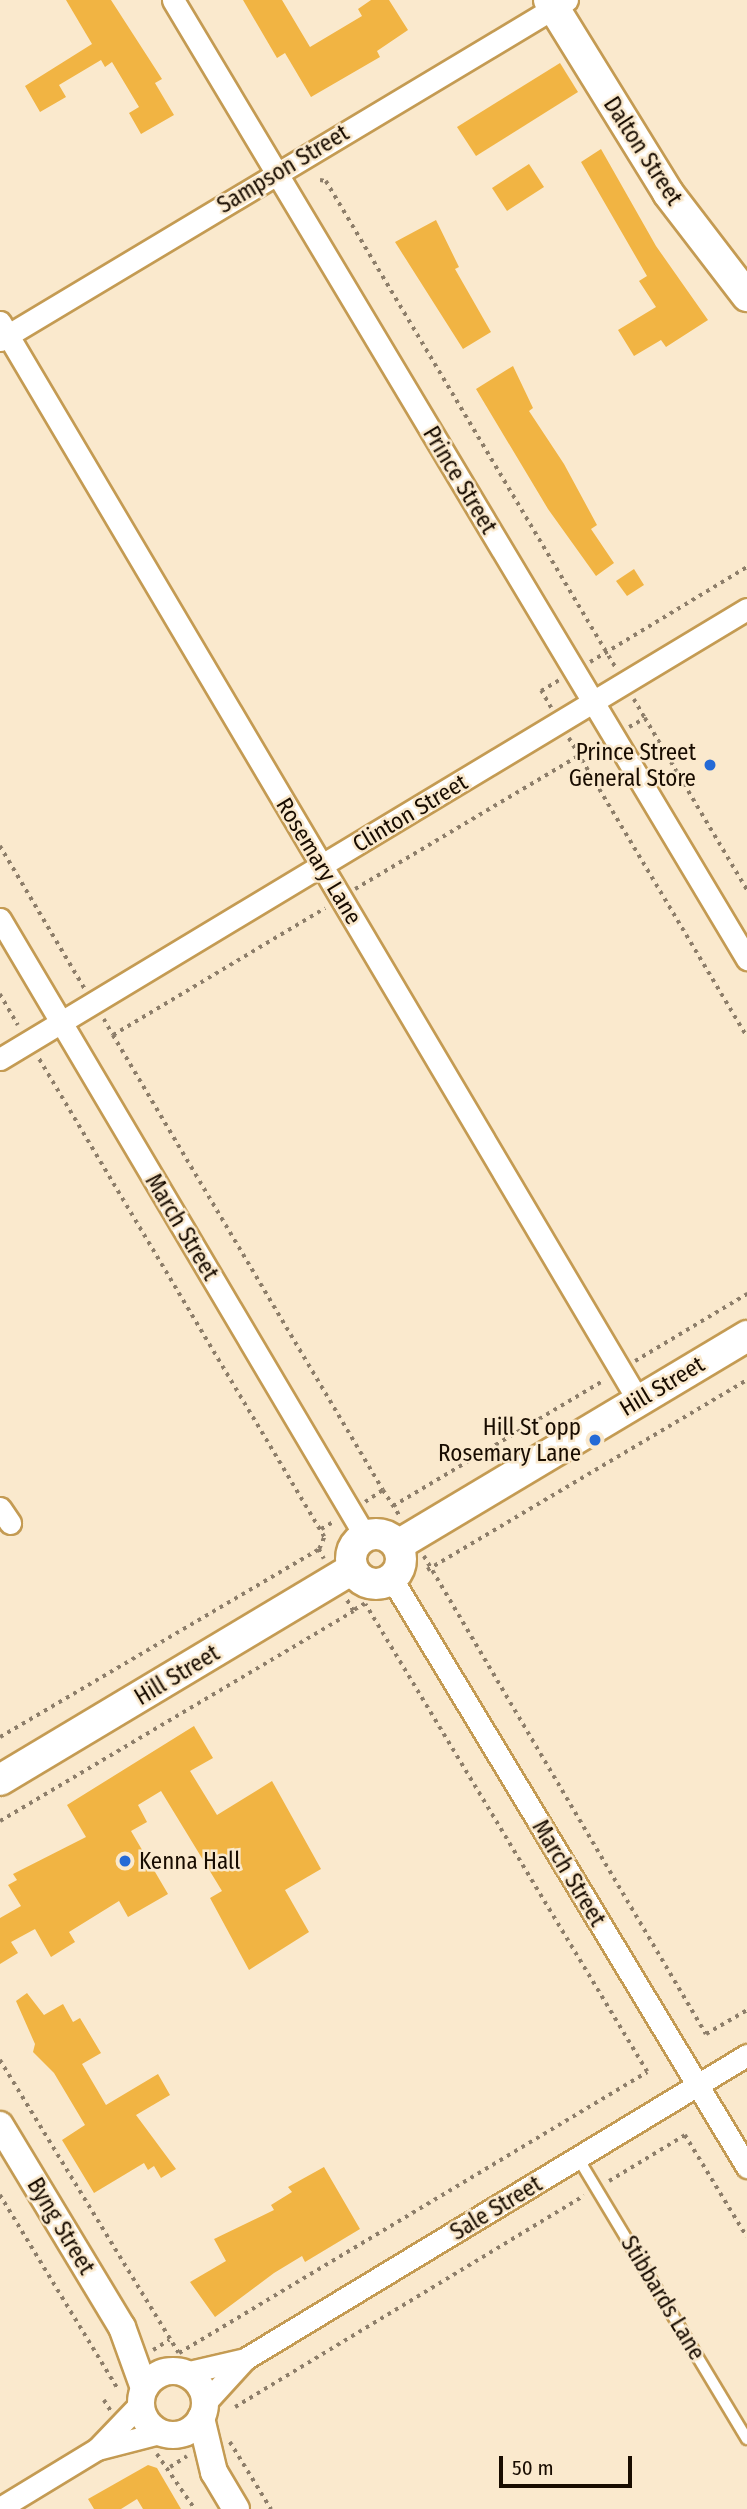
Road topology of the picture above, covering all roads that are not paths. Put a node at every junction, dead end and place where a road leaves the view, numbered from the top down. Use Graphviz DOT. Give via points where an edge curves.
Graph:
graph roads {
  1 [pos="173,0"];
  2 [pos="556,3"];
  3 [pos="276,173"];
  4 [pos="747,296"];
  5 [pos="3,332"];
  6 [pos="747,609"];
  7 [pos="594,703"];
  8 [pos="323,866"];
  9 [pos="0,919"];
  10 [pos="747,959"];
  11 [pos="61,1022"];
  12 [pos="0,1059"];
  13 [pos="747,1336"];
  14 [pos="638,1400"];
  15 [pos="358,1523"];
  16 [pos="406,1541"];
  17 [pos="345,1574"];
  18 [pos="392,1579"];
  19 [pos="0,1780"];
  20 [pos="747,2055"];
  21 [pos="698,2085"];
  22 [pos="0,2125"];
  23 [pos="578,2158"];
  24 [pos="747,2167"];
  25 [pos="122,2327"];
  26 [pos="245,2359"];
  27 [pos="176,2372"];
  28 [pos="135,2394"];
  29 [pos="203,2411"];
  30 [pos="747,2439"];
  31 [pos="162,2440"];
  32 [pos="97,2449"];
  33 [pos="214,2472"];
  34 [pos="0,2508"];
  35 [pos="236,2509"];
  1 -- 3 [label="street, Prince Street"];
  2 -- 3 [label="street, Sampson Street"];
  2 -- 4 [label="main road, Dalton Street" via="668,192"];
  3 -- 5 [label="street, Sampson Street"];
  3 -- 7 [label="street, Prince Street"];
  5 -- 8 [label="street, Rosemary Lane"];
  6 -- 7 [label="street, Clinton Street"];
  7 -- 8 [label="street, Clinton Street"];
  7 -- 10 [label="street, Prince Street"];
  8 -- 11 [label="street, Clinton Street"];
  8 -- 14 [label="street, Rosemary Lane"];
  9 -- 11 [label="street, March Street"];
  11 -- 12 [label="street, Clinton Street"];
  11 -- 15 [label="street, March Street"];
  13 -- 14 [label="main road, Hill Street"];
  14 -- 16 [label="main road, Hill Street"];
  15 -- 16 [label="main road"];
  15 -- 17 [label="main road"];
  16 -- 18 [label="main road"];
  17 -- 18 [label="main road" via="374,1584"];
  17 -- 19 [label="main road, Hill Street"];
  18 -- 21 [label="street, March Street"];
  20 -- 21 [label="street, Sale Street"];
  21 -- 23 [label="street, Sale Street"];
  21 -- 24 [label="street, March Street"];
  22 -- 25 [label="street, Byng Street"];
  23 -- 26 [label="street, Sale Street"];
  23 -- 30 [label="lane, Stibbards Lane"];
  25 -- 27 [label="street, Byng Street"];
  25 -- 28 [label="street, Byng Street"];
  26 -- 27 [label="street, Sale Street"];
  26 -- 29 [label="street, Sale Street"];
  27 -- 28 [label="street"];
  27 -- 29 [label="street, Byng Street" via="200,2385"];
  28 -- 31 [label="street, Byng Street" via="146,2421"];
  28 -- 32 [label="street"];
  29 -- 31 [label="street"];
  29 -- 33 [label="street"];
  31 -- 32 [label="street"];
  31 -- 33 [label="street"];
  32 -- 34 [label="street"];
  33 -- 35 [label="street"];
}
